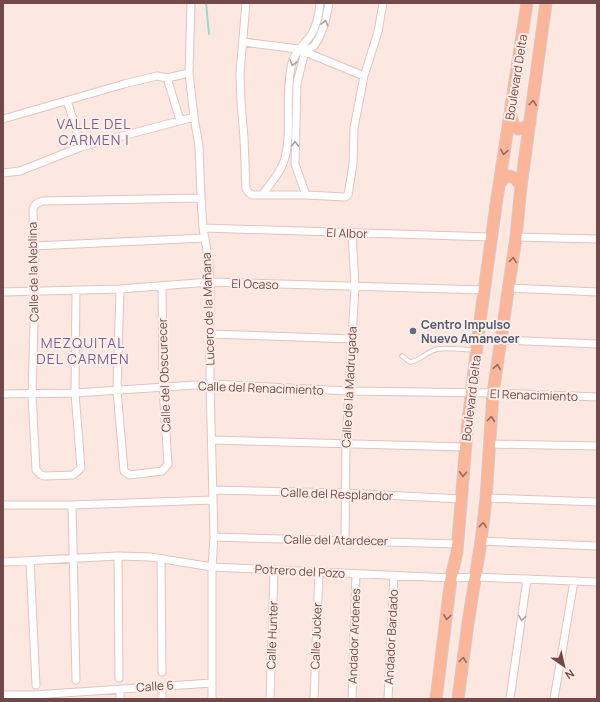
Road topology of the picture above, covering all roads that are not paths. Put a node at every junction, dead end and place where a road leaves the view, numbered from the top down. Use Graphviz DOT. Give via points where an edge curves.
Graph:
graph roads {
  1 [pos="191,3"];
  2 [pos="246,3"];
  3 [pos="320,3"];
  4 [pos="329,3"];
  5 [pos="383,3"];
  6 [pos="527,3"];
  7 [pos="546,3"];
  8 [pos="243,42"];
  9 [pos="302,50"];
  10 [pos="189,73"];
  11 [pos="364,76"];
  12 [pos="168,78"];
  13 [pos="67,101"];
  14 [pos="510,113"];
  15 [pos="194,117"];
  16 [pos="3,120"];
  17 [pos="180,120"];
  18 [pos="530,124"];
  19 [pos="81,147"];
  20 [pos="283,163"];
  21 [pos="295,164"];
  22 [pos="3,173"];
  23 [pos="499,186"];
  24 [pos="521,186"];
  25 [pos="262,195"];
  26 [pos="306,195"];
  27 [pos="201,198"];
  28 [pos="203,228"];
  29 [pos="352,233"];
  30 [pos="491,237"];
  31 [pos="516,237"];
  32 [pos="205,238"];
  33 [pos="597,239"];
  34 [pos="34,246"];
  35 [pos="210,282"];
  36 [pos="162,286"];
  37 [pos="355,287"];
  38 [pos="509,288"];
  39 [pos="120,289"];
  40 [pos="76,290"];
  41 [pos="484,290"];
  42 [pos="35,291"];
  43 [pos="3,292"];
  44 [pos="597,292"];
  45 [pos="210,334"];
  46 [pos="352,339"];
  47 [pos="501,340"];
  48 [pos="597,344"];
  49 [pos="476,350"];
  50 [pos="402,356"];
  51 [pos="210,384"];
  52 [pos="162,387"];
  53 [pos="117,390"];
  54 [pos="349,391"];
  55 [pos="75,393"];
  56 [pos="471,393"];
  57 [pos="493,393"];
  58 [pos="3,394"];
  59 [pos="32,394"];
  60 [pos="597,397"];
  61 [pos="212,440"];
  62 [pos="346,443"];
  63 [pos="489,444"];
  64 [pos="597,446"];
  65 [pos="465,447"];
  66 [pos="213,490"];
  67 [pos="345,493"];
  68 [pos="486,498"];
  69 [pos="461,499"];
  70 [pos="213,500"];
  71 [pos="597,502"];
  72 [pos="3,505"];
  73 [pos="72,505"];
  74 [pos="214,537"];
  75 [pos="345,540"];
  76 [pos="481,541"];
  77 [pos="458,544"];
  78 [pos="597,546"];
  79 [pos="118,556"];
  80 [pos="73,558"];
  81 [pos="161,559"];
  82 [pos="30,561"];
  83 [pos="3,562"];
  84 [pos="212,568"];
  85 [pos="274,570"];
  86 [pos="319,572"];
  87 [pos="356,574"];
  88 [pos="394,576"];
  89 [pos="476,577"];
  90 [pos="451,578"];
  91 [pos="527,579"];
  92 [pos="574,581"];
  93 [pos="597,582"];
  94 [pos="162,672"];
  95 [pos="119,678"];
  96 [pos="76,680"];
  97 [pos="212,683"];
  98 [pos="36,685"];
  99 [pos="162,686"];
  100 [pos="120,689"];
  101 [pos="3,694"];
  102 [pos="74,695"];
  103 [pos="35,697"];
  104 [pos="120,699"];
  105 [pos="162,699"];
  106 [pos="212,699"];
  107 [pos="270,699"];
  108 [pos="314,699"];
  109 [pos="352,699"];
  110 [pos="388,699"];
  111 [pos="436,699"];
  112 [pos="458,699"];
  113 [pos="510,699"];
  114 [pos="554,699"];
  1 -- 10 [label="street, Lucero de la Mañana"];
  2 -- 8 [label="street"];
  3 -- 9 [label="street" via="315,27"];
  9 -- 4 [label="street, one-way" via="314,46 319,38"];
  5 -- 11 [label="street" via="378,32"];
  6 -- 14 [label="main road, Boulevard Delta"];
  18 -- 7 [label="main road, Boulevard Delta, one-way"];
  8 -- 9 [label="street"];
  8 -- 25 [label="street" via="240,102 246,190 253,195"];
  9 -- 11 [label="street"];
  9 -- 20 [label="street, one-way" via="292,62"];
  21 -- 9 [label="street, one-way" via="297,83"];
  10 -- 12 [label="street"];
  10 -- 15 [label="street, Lucero de la Mañana"];
  11 -- 26 [label="street" via="354,128 353,164 348,194 345,197"];
  12 -- 13 [label="street" via="157,76"];
  12 -- 17 [label="street"];
  13 -- 16 [label="street"];
  13 -- 19 [label="street"];
  14 -- 18 [label="main road" via="514,126 518,129"];
  14 -- 23 [label="main road, Boulevard Delta, one-way"];
  15 -- 17 [label="street"];
  15 -- 27 [label="street, Lucero de la Mañana" via="199,146"];
  17 -- 19 [label="street"];
  18 -- 24 [label="main road, Boulevard Delta"];
  19 -- 22 [label="street" via="20,171"];
  20 -- 21 [label="street"];
  20 -- 25 [label="street"];
  21 -- 26 [label="street"];
  23 -- 24 [label="main road" via="503,179 510,176"];
  23 -- 30 [label="main road, Boulevard Delta"];
  24 -- 31 [label="main road, Boulevard Delta"];
  25 -- 26 [label="street"];
  27 -- 28 [label="street, Lucero de la Mañana"];
  27 -- 34 [label="street, Calle de la Neblina" via="42,201 33,209"];
  28 -- 29 [label="street, El Albor"];
  28 -- 32 [label="street, Lucero de la Mañana"];
  29 -- 30 [label="street, El Albor"];
  29 -- 37 [label="street, Calle de la Madrugada"];
  30 -- 41 [label="main road, Boulevard Delta"];
  31 -- 33 [label="street"];
  38 -- 31 [label="main road, Boulevard Delta, one-way"];
  32 -- 34 [label="street"];
  32 -- 35 [label="street, Lucero de la Mañana"];
  34 -- 42 [label="street, Calle de la Neblina"];
  35 -- 36 [label="street, El Ocaso"];
  35 -- 37 [label="street, El Ocaso"];
  35 -- 45 [label="street, Lucero de la Mañana"];
  36 -- 39 [label="street, El Ocaso"];
  36 -- 52 [label="street, Calle del Obscurecer"];
  37 -- 41 [label="street, El Ocaso"];
  37 -- 46 [label="street, Calle de la Madrugada"];
  38 -- 44 [label="street"];
  38 -- 47 [label="main road, Boulevard Delta"];
  39 -- 40 [label="street, El Ocaso"];
  39 -- 53 [label="street"];
  40 -- 42 [label="street, El Ocaso"];
  40 -- 55 [label="street"];
  41 -- 49 [label="main road, Boulevard Delta"];
  42 -- 43 [label="street, El Ocaso"];
  42 -- 59 [label="street, Calle de la Neblina"];
  45 -- 46 [label="street"];
  45 -- 51 [label="street, Lucero de la Mañana"];
  46 -- 54 [label="street, Calle de la Madrugada"];
  47 -- 48 [label="street"];
  57 -- 47 [label="main road, Boulevard Delta, one-way"];
  49 -- 50 [label="lane" via="439,349 415,362 410,362"];
  49 -- 56 [label="main road, Boulevard Delta"];
  51 -- 52 [label="street, Calle del Renacimiento"];
  51 -- 54 [label="street, Calle del Renacimiento"];
  51 -- 61 [label="street, Lucero de la Mañana"];
  52 -- 53 [label="street, Calle del Renacimiento"];
  52 -- 53 [label="street, Calle del Obscurecer" via="168,464 162,471 130,475 124,471"];
  53 -- 55 [label="street, Calle del Renacimiento"];
  54 -- 56 [label="street, Calle del Renacimiento"];
  54 -- 62 [label="street, Calle de la Madrugada"];
  55 -- 59 [label="street, Calle del Renacimiento"];
  55 -- 59 [label="street, Calle de la Neblina" via="81,468 73,475 45,476 36,470"];
  56 -- 57 [label="street, El Renacimiento"];
  56 -- 65 [label="main road, Boulevard Delta"];
  57 -- 60 [label="street, El Renacimiento"];
  63 -- 57 [label="main road, Boulevard Delta, one-way"];
  58 -- 59 [label="street, Calle del Renacimiento"];
  61 -- 62 [label="street"];
  61 -- 66 [label="street, Lucero de la Mañana"];
  62 -- 65 [label="street"];
  62 -- 67 [label="street, Calle de la Madrugada"];
  63 -- 64 [label="street"];
  63 -- 68 [label="main road, Boulevard Delta"];
  65 -- 69 [label="main road, Boulevard Delta, one-way"];
  66 -- 67 [label="street, Calle del Resplandor"];
  66 -- 70 [label="street, Lucero de la Mañana"];
  67 -- 69 [label="street, Calle del Resplandor"];
  67 -- 75 [label="street, Calle de la Madrugada"];
  68 -- 71 [label="street"];
  76 -- 68 [label="main road, Boulevard Delta, one-way"];
  69 -- 77 [label="main road, Boulevard Delta"];
  70 -- 73 [label="street"];
  70 -- 74 [label="street, Lucero de la Mañana"];
  72 -- 73 [label="street"];
  73 -- 80 [label="street"];
  74 -- 75 [label="street, Calle del Atardecer"];
  74 -- 84 [label="street, Lucero de la Mañana"];
  75 -- 77 [label="street, Calle del Atardecer"];
  76 -- 78 [label="street"];
  76 -- 89 [label="main road, Boulevard Delta"];
  77 -- 90 [label="main road, Boulevard Delta"];
  79 -- 80 [label="street, Potrero del Pozo"];
  79 -- 81 [label="street, Potrero del Pozo"];
  79 -- 95 [label="street"];
  80 -- 82 [label="street, Potrero del Pozo"];
  80 -- 96 [label="street"];
  81 -- 84 [label="street, Potrero del Pozo"];
  81 -- 94 [label="street"];
  82 -- 83 [label="street, Potrero del Pozo"];
  82 -- 98 [label="street"];
  84 -- 85 [label="street, Potrero del Pozo"];
  84 -- 97 [label="street, Lucero de la Mañana"];
  85 -- 86 [label="street, Potrero del Pozo"];
  85 -- 107 [label="street, Calle Hunter"];
  86 -- 87 [label="street, Potrero del Pozo"];
  86 -- 108 [label="street, Calle Jucker"];
  87 -- 88 [label="street, Potrero del Pozo"];
  87 -- 109 [label="street, Andador Ardenes"];
  88 -- 90 [label="street, Potrero del Pozo"];
  88 -- 110 [label="street, Andador Bardado"];
  89 -- 90 [label="street, Potrero del Pozo"];
  89 -- 91 [label="street, Potrero del Pozo"];
  112 -- 89 [label="main road, Boulevard Delta, one-way"];
  90 -- 111 [label="main road, Boulevard Delta, one-way"];
  91 -- 92 [label="street, Potrero del Pozo"];
  91 -- 113 [label="street, one-way"];
  92 -- 93 [label="street, Potrero del Pozo"];
  92 -- 114 [label="street"];
  97 -- 99 [label="street, Calle 6"];
  97 -- 106 [label="street, Lucero de la Mañana"];
  99 -- 100 [label="street, Calle 6"];
  99 -- 105 [label="street"];
  100 -- 102 [label="street, Calle 6"];
  100 -- 104 [label="street"];
  101 -- 103 [label="street, Calle 6"];
  102 -- 103 [label="street, Calle 6"];
}
